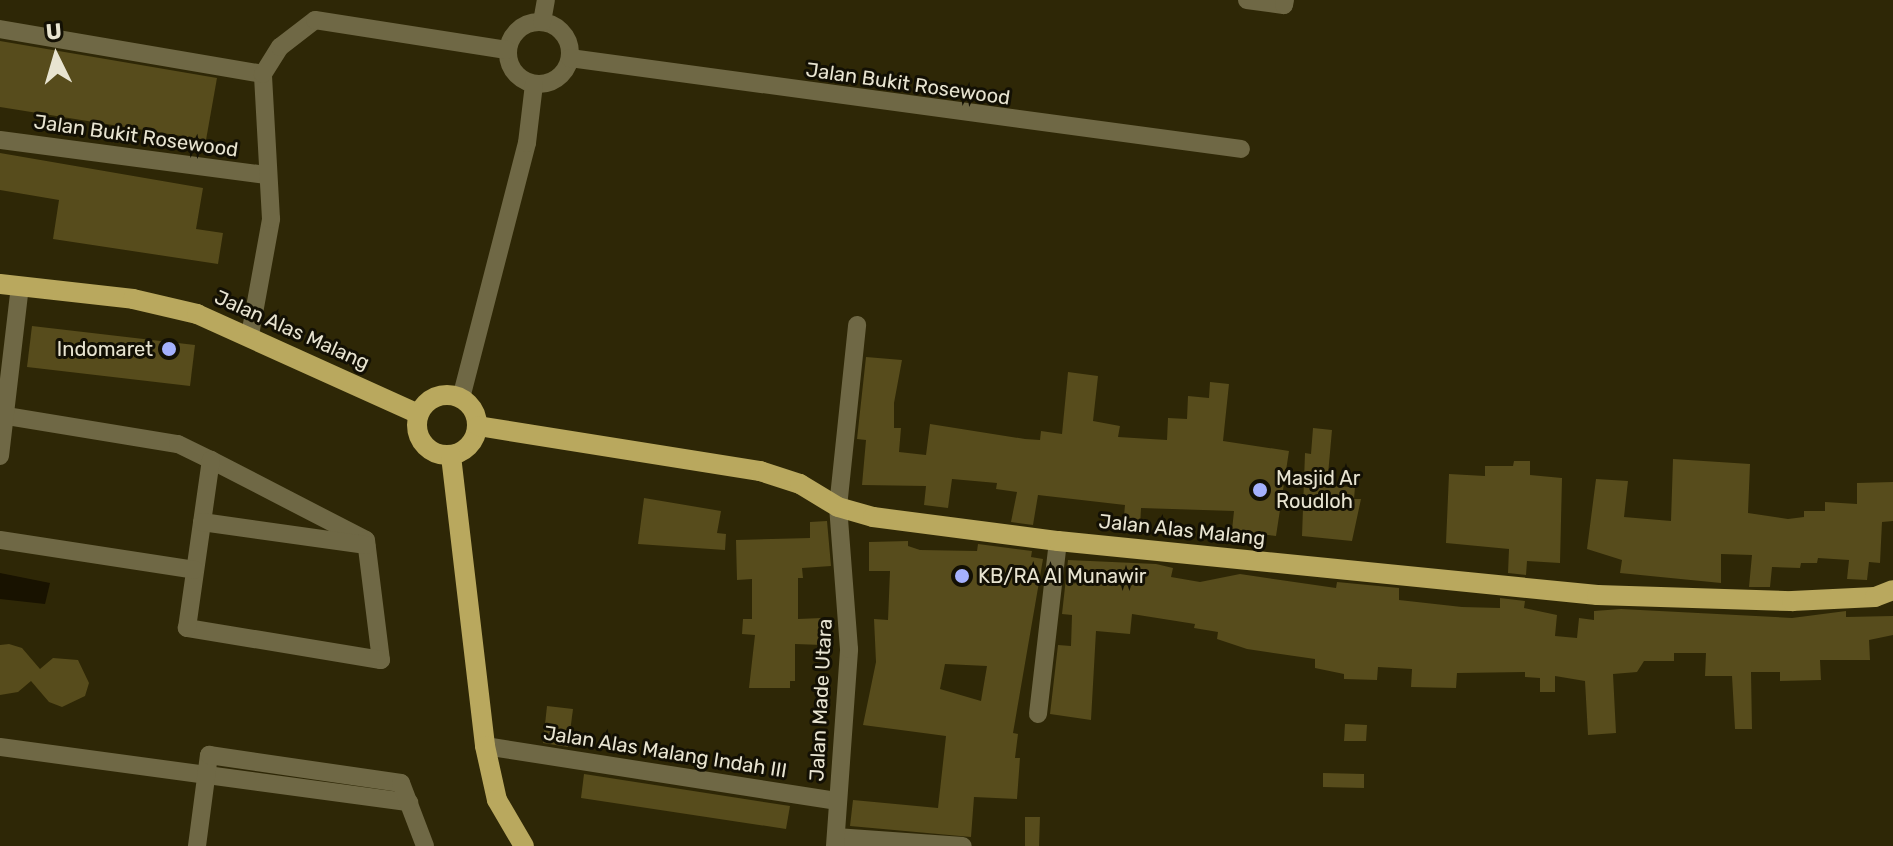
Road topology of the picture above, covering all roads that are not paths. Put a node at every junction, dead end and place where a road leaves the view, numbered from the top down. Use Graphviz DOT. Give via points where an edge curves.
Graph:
graph roads {
  1 [pos="546,0"];
  2 [pos="1247,0"];
  3 [pos="1285,0"];
  4 [pos="542,22"];
  5 [pos="0,29"];
  6 [pos="507,50"];
  7 [pos="570,58"];
  8 [pos="263,74"];
  9 [pos="534,84"];
  10 [pos="0,140"];
  11 [pos="1241,149"];
  12 [pos="267,175"];
  13 [pos="10,285"];
  14 [pos="857,325"];
  15 [pos="250,335"];
  16 [pos="461,398"];
  17 [pos="418,414"];
  18 [pos="2,416"];
  19 [pos="478,426"];
  20 [pos="0,456"];
  21 [pos="451,456"];
  22 [pos="211,460"];
  23 [pos="838,507"];
  24 [pos="202,522"];
  25 [pos="0,540"];
  26 [pos="1058,541"];
  27 [pos="367,546"];
  28 [pos="195,570"];
  29 [pos="1893,590"];
  30 [pos="1038,714"];
  31 [pos="485,746"];
  32 [pos="0,747"];
  33 [pos="207,775"];
  34 [pos="838,801"];
  35 [pos="835,841"];
  36 [pos="894,842"];
  37 [pos="197,846"];
  38 [pos="425,846"];
  39 [pos="524,846"];
  40 [pos="963,846"];
  1 -- 4 [label="street"];
  2 -- 3 [label="street" via="1284,5"];
  4 -- 6 [label="street" via="519,29"];
  4 -- 7 [label="street" via="561,31"];
  5 -- 8 [label="street"];
  6 -- 8 [label="street" via="315,20 280,47"];
  6 -- 9 [label="street" via="514,73"];
  7 -- 9 [label="street" via="557,79"];
  7 -- 11 [label="street, Jalan Bukit Rosewood"];
  8 -- 12 [label="street, Jalan Bukit Rosewood"];
  9 -- 16 [label="street" via="527,143"];
  10 -- 12 [label="street, Jalan Bukit Rosewood"];
  12 -- 15 [label="street, Jalan Bukit Rosewood" via="270,245"];
  13 -- 15 [label="main road, Jalan Alas Malang" via="133,299 197,314"];
  13 -- 18 [label="street"];
  14 -- 23 [label="street, Jalan Made Utara"];
  15 -- 17 [label="main road, Jalan Alas Malang"];
  16 -- 17 [label="main road" via="445,394 429,400"];
  16 -- 19 [label="main road" via="474,409"];
  17 -- 21 [label="main road" via="422,444"];
  18 -- 20 [label="street"];
  18 -- 22 [label="street" via="178,444"];
  19 -- 21 [label="main road" via="470,445"];
  19 -- 23 [label="main road, Jalan Alas Malang" via="760,471 800,484"];
  21 -- 31 [label="main road"];
  22 -- 24 [label="street"];
  22 -- 27 [label="street" via="366,540"];
  23 -- 26 [label="main road, Jalan Alas Malang" via="873,517"];
  23 -- 34 [label="street, Jalan Made Utara" via="849,649"];
  24 -- 27 [label="street"];
  24 -- 28 [label="street"];
  25 -- 28 [label="street"];
  26 -- 29 [label="main road, Jalan Alas Malang" via="1597,595 1792,601 1875,597"];
  26 -- 30 [label="street"];
  27 -- 28 [label="street" via="381,660 187,628"];
  31 -- 34 [label="street, Jalan Alas Malang Indah III"];
  31 -- 39 [label="main road" via="497,800"];
  32 -- 33 [label="street"];
  33 -- 37 [label="street"];
  33 -- 38 [label="street" via="409,802"];
  34 -- 35 [label="street, Jalan Made Utara"];
  35 -- 36 [label="street"];
  36 -- 40 [label="street"];
}
